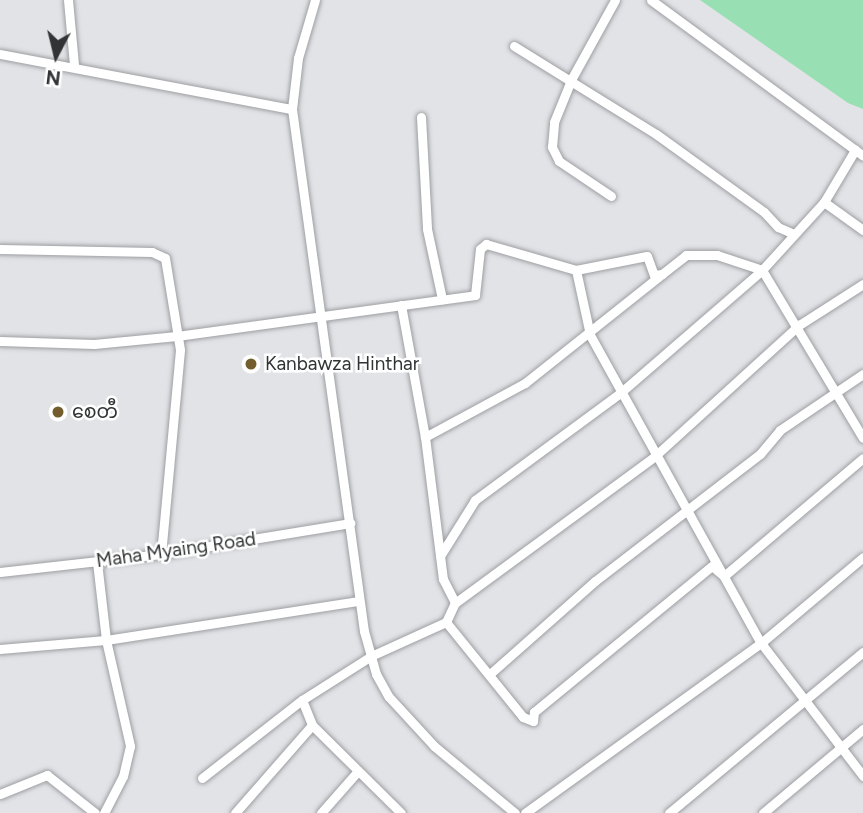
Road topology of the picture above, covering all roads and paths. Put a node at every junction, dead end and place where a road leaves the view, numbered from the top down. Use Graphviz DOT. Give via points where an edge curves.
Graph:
graph roads {
  1 [pos="68,0"];
  2 [pos="315,0"];
  3 [pos="615,0"];
  4 [pos="651,0"];
  5 [pos="514,46"];
  6 [pos="0,54"];
  7 [pos="74,65"];
  8 [pos="572,78"];
  9 [pos="292,109"];
  10 [pos="421,117"];
  11 [pos="859,153"];
  12 [pos="611,196"];
  13 [pos="824,202"];
  14 [pos="863,230"];
  15 [pos="794,234"];
  16 [pos="0,249"];
  17 [pos="576,270"];
  18 [pos="762,270"];
  19 [pos="662,274"];
  20 [pos="863,284"];
  21 [pos="442,299"];
  22 [pos="401,304"];
  23 [pos="321,318"];
  24 [pos="799,325"];
  25 [pos="590,335"];
  26 [pos="177,336"];
  27 [pos="0,341"];
  28 [pos="863,374"];
  29 [pos="622,391"];
  30 [pos="838,391"];
  31 [pos="425,437"];
  32 [pos="863,438"];
  33 [pos="655,456"];
  34 [pos="863,458"];
  35 [pos="688,513"];
  36 [pos="350,523"];
  37 [pos="162,554"];
  38 [pos="440,556"];
  39 [pos="863,556"];
  40 [pos="97,562"];
  41 [pos="0,572"];
  42 [pos="724,576"];
  43 [pos="359,601"];
  44 [pos="455,603"];
  45 [pos="446,622"];
  46 [pos="106,640"];
  47 [pos="761,643"];
  48 [pos="0,649"];
  49 [pos="863,652"];
  50 [pos="371,656"];
  51 [pos="491,673"];
  52 [pos="302,700"];
  53 [pos="807,702"];
  54 [pos="312,724"];
  55 [pos="863,729"];
  56 [pos="842,748"];
  57 [pos="357,772"];
  58 [pos="863,776"];
  59 [pos="202,778"];
  60 [pos="0,794"];
  61 [pos="95,813"];
  62 [pos="104,813"];
  63 [pos="235,813"];
  64 [pos="321,813"];
  65 [pos="401,813"];
  66 [pos="514,813"];
  67 [pos="524,813"];
  68 [pos="669,813"];
  69 [pos="763,813"];
  1 -- 7 [label="street"];
  2 -- 9 [label="street" via="298,58"];
  3 -- 8 [label="street"];
  4 -- 11 [label="street"];
  5 -- 8 [label="street"];
  6 -- 7 [label="street"];
  7 -- 9 [label="street"];
  8 -- 12 [label="street" via="554,122 552,147 559,161"];
  8 -- 15 [label="street"];
  9 -- 23 [label="street"];
  10 -- 21 [label="street" via="427,229"];
  11 -- 13 [label="street"];
  13 -- 14 [label="street"];
  13 -- 15 [label="street"];
  15 -- 18 [label="street"];
  16 -- 26 [label="street" via="152,252 165,258"];
  17 -- 19 [label="street" via="647,256 654,275"];
  17 -- 21 [label="street" via="486,244 480,249 477,293"];
  17 -- 25 [label="street"];
  18 -- 19 [label="street" via="717,255 686,255"];
  18 -- 24 [label="street"];
  18 -- 29 [label="street"];
  19 -- 25 [label="street"];
  20 -- 24 [label="street"];
  21 -- 22 [label="street"];
  22 -- 23 [label="street"];
  22 -- 31 [label="street"];
  23 -- 26 [label="street"];
  23 -- 36 [label="street"];
  24 -- 30 [label="street"];
  24 -- 33 [label="street"];
  25 -- 29 [label="street"];
  25 -- 31 [label="street" via="525,383"];
  26 -- 27 [label="street" via="94,344"];
  26 -- 37 [label="street" via="180,350"];
  28 -- 30 [label="street"];
  29 -- 33 [label="street"];
  29 -- 38 [label="street" via="475,499"];
  30 -- 32 [label="street"];
  30 -- 35 [label="street" via="780,430 760,454"];
  31 -- 38 [label="street"];
  33 -- 35 [label="street"];
  33 -- 44 [label="street"];
  34 -- 42 [label="street"];
  35 -- 42 [label="street"];
  35 -- 51 [label="street" via="595,581"];
  36 -- 37 [label="street, Maha Myaing Road"];
  36 -- 43 [label="street"];
  37 -- 40 [label="street, Maha Myaing Road"];
  38 -- 44 [label="street" via="443,579"];
  39 -- 47 [label="street"];
  40 -- 41 [label="street, Maha Myaing Road"];
  40 -- 46 [label="street"];
  42 -- 47 [label="street"];
  42 -- 51 [label="street" via="712,566 534,712 533,721 523,718"];
  43 -- 46 [label="street"];
  43 -- 50 [label="street"];
  44 -- 45 [label="street"];
  45 -- 50 [label="street"];
  45 -- 51 [label="street"];
  46 -- 48 [label="street"];
  46 -- 62 [label="street" via="130,746 123,776"];
  47 -- 53 [label="street"];
  47 -- 67 [label="street"];
  49 -- 53 [label="street"];
  50 -- 52 [label="street"];
  50 -- 66 [label="street" via="388,697 434,746"];
  52 -- 54 [label="street"];
  52 -- 59 [label="street"];
  53 -- 56 [label="street"];
  53 -- 68 [label="street"];
  54 -- 57 [label="street"];
  54 -- 63 [label="street"];
  55 -- 56 [label="street"];
  56 -- 58 [label="street"];
  56 -- 69 [label="street"];
  57 -- 64 [label="street"];
  57 -- 65 [label="street"];
  60 -- 61 [label="street" via="47,775"];
}
